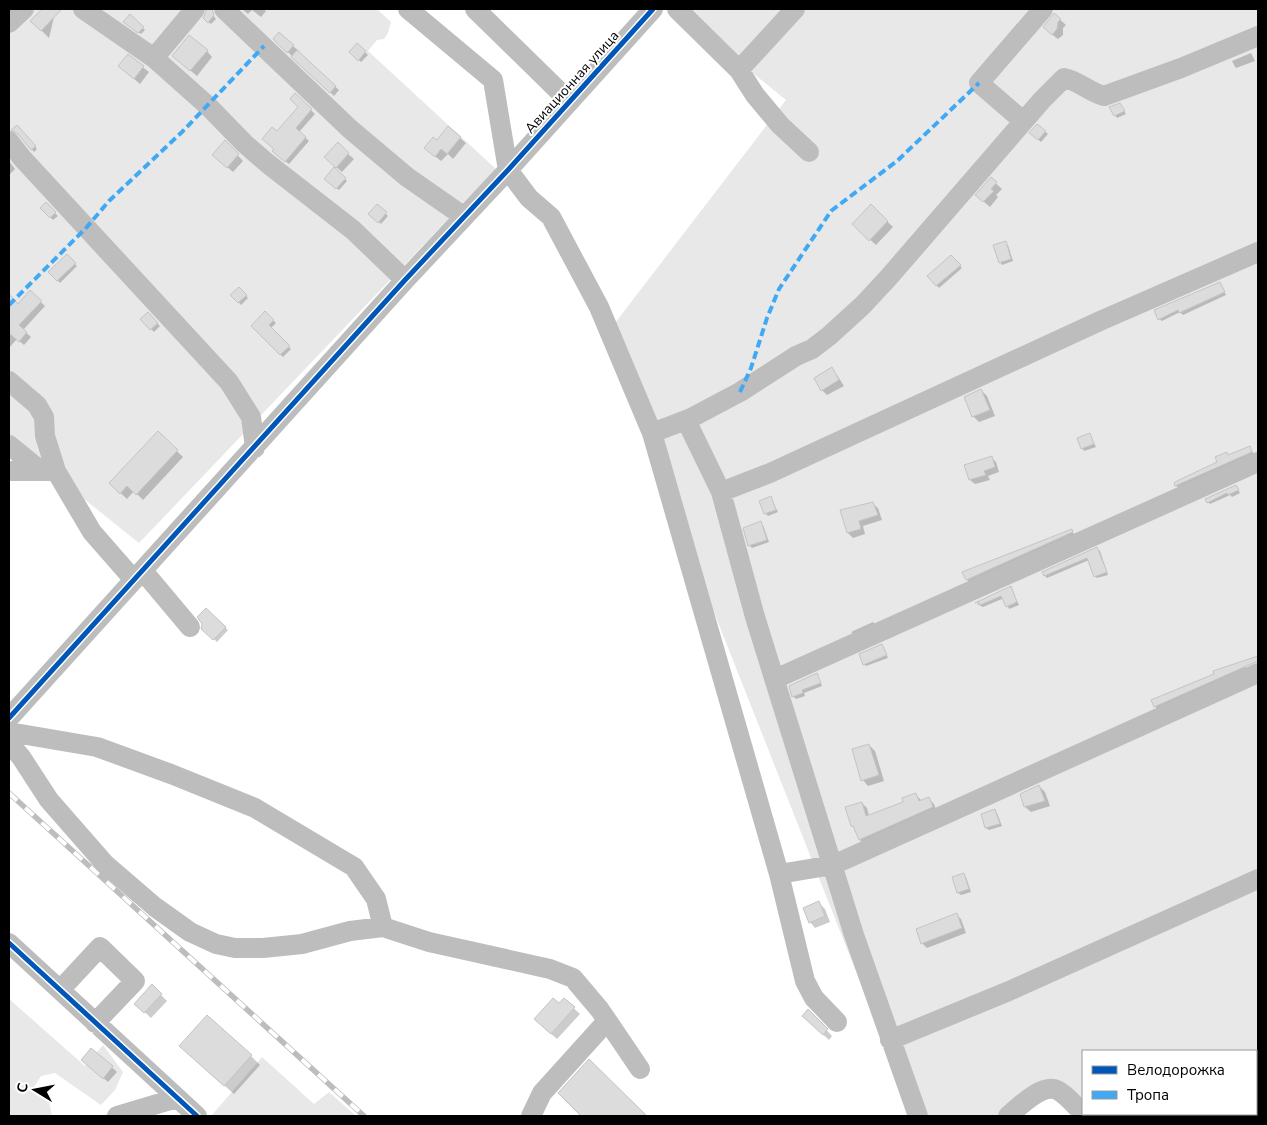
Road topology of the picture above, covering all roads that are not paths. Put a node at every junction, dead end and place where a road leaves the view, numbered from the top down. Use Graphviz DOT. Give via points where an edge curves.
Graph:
graph roads {
  1 [pos="24,9"];
  2 [pos="83,9"];
  3 [pos="195,9"];
  4 [pos="224,9"];
  5 [pos="408,9"];
  6 [pos="475,9"];
  7 [pos="652,9"];
  8 [pos="677,9"];
  9 [pos="795,9"];
  10 [pos="1043,9"];
  11 [pos="9,23"];
  12 [pos="1258,36"];
  13 [pos="154,58"];
  14 [pos="738,70"];
  15 [pos="569,101"];
  16 [pos="1023,121"];
  17 [pos="9,140"];
  18 [pos="808,152"];
  19 [pos="508,170"];
  20 [pos="463,216"];
  21 [pos="1258,252"];
  22 [pos="405,280"];
  23 [pos="9,381"];
  24 [pos="686,420"];
  25 [pos="652,433"];
  26 [pos="9,445"];
  27 [pos="254,448"];
  28 [pos="1258,462"];
  29 [pos="9,471"];
  30 [pos="48,471"];
  31 [pos="721,492"];
  32 [pos="139,576"];
  33 [pos="190,627"];
  34 [pos="1258,673"];
  35 [pos="775,679"];
  36 [pos="9,718"];
  37 [pos="9,732"];
  38 [pos="9,743"];
  39 [pos="833,864"];
  40 [pos="779,874"];
  41 [pos="1258,879"];
  42 [pos="383,927"];
  43 [pos="9,943"];
  44 [pos="60,990"];
  45 [pos="607,1020"];
  46 [pos="837,1022"];
  47 [pos="95,1023"];
  48 [pos="890,1040"];
  49 [pos="640,1069"];
  50 [pos="177,1098"];
  51 [pos="1082,1111"];
  52 [pos="117,1116"];
  53 [pos="197,1116"];
  54 [pos="531,1116"];
  55 [pos="918,1116"];
  56 [pos="1008,1116"];
  1 -- 11 [label="street"];
  2 -- 13 [label="street"];
  3 -- 13 [label="street"];
  4 -- 20 [label="street" via="406,178"];
  5 -- 19 [label="street" via="493,80"];
  6 -- 15 [label="street"];
  7 -- 15 [label="street, Авиационная улица"];
  8 -- 14 [label="street"];
  9 -- 14 [label="street"];
  10 -- 16 [label="street" via="978,83"];
  12 -- 16 [label="street" via="1104,96 1064,78"];
  13 -- 22 [label="street" via="245,144 353,230"];
  14 -- 18 [label="street" via="780,125"];
  15 -- 19 [label="street, Авиационная улица"];
  16 -- 24 [label="street" via="889,277 829,336 740,392"];
  17 -- 27 [label="street" via="229,382 251,417"];
  19 -- 20 [label="street, Авиационная улица"];
  19 -- 25 [label="street" via="529,198 551,217 598,307"];
  20 -- 22 [label="street, Авиационная улица"];
  21 -- 31 [label="street" via="1100,320 770,473"];
  22 -- 27 [label="street, Авиационная улица"];
  23 -- 30 [label="street" via="37,404 44,417"];
  24 -- 25 [label="street"];
  24 -- 31 [label="street"];
  25 -- 40 [label="street"];
  26 -- 30 [label="street"];
  27 -- 32 [label="street, Авиационная улица"];
  28 -- 35 [label="street"];
  29 -- 30 [label="street"];
  30 -- 32 [label="street" via="92,532"];
  31 -- 35 [label="street"];
  32 -- 33 [label="street"];
  32 -- 36 [label="street, Авиационная улица"];
  34 -- 39 [label="street"];
  35 -- 39 [label="street"];
  37 -- 42 [label="street" via="97,747 255,808 354,867 376,899"];
  38 -- 42 [label="street" via="49,800 105,864 190,932 216,944 262,948 302,944 350,931"];
  39 -- 40 [label="street"];
  39 -- 48 [label="street"];
  40 -- 46 [label="street" via="805,981 814,998"];
  41 -- 48 [label="street" via="1018,987"];
  42 -- 45 [label="street" via="429,942 550,969 573,978"];
  43 -- 44 [label="street"];
  44 -- 47 [label="street"];
  44 -- 47 [label="street" via="100,948 135,981"];
  45 -- 49 [label="street"];
  45 -- 54 [label="street" via="542,1093"];
  47 -- 50 [label="street"];
  48 -- 55 [label="street"];
  50 -- 52 [label="street"];
  50 -- 53 [label="street"];
  51 -- 56 [label="street" via="1058,1090 1050,1088 1040,1090"];
}
